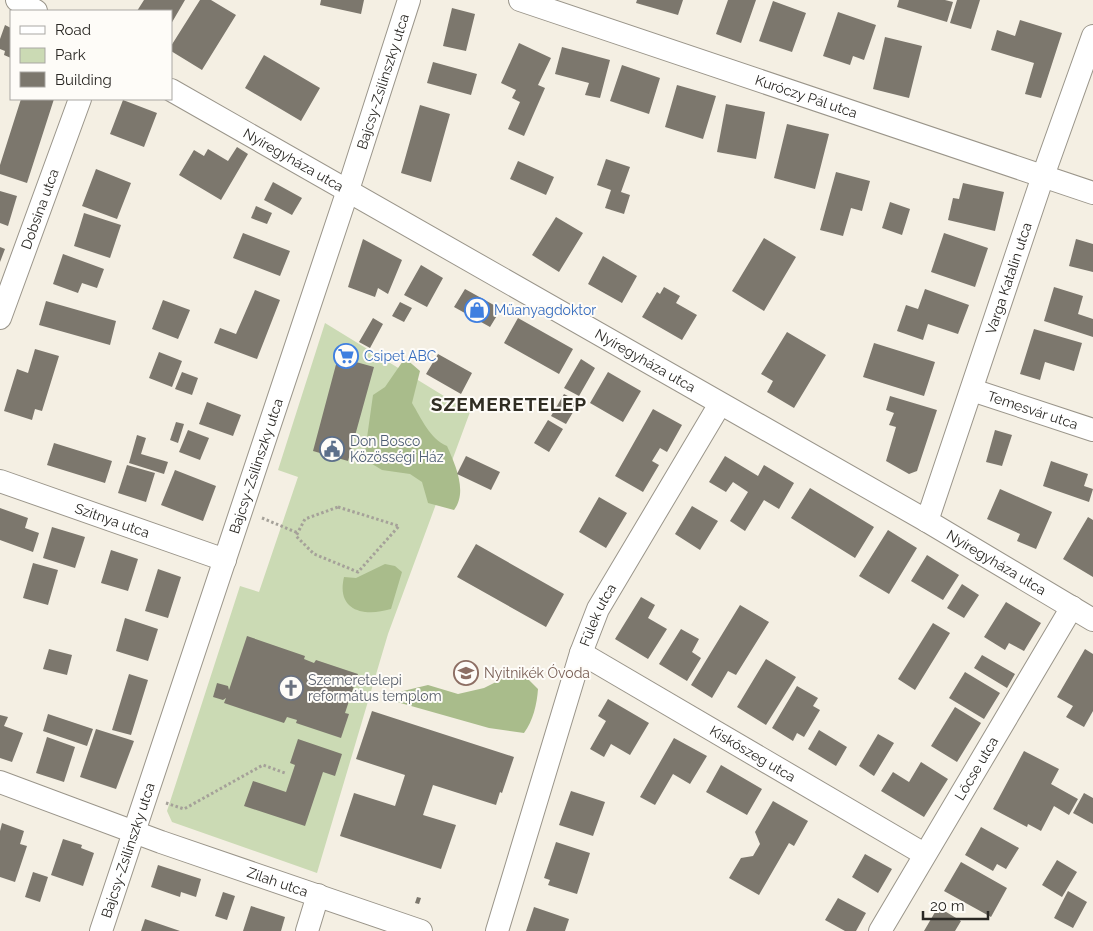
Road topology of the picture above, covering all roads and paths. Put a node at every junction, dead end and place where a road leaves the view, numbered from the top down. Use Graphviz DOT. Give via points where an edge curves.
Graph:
graph roads {
  1 [pos="18,0"];
  2 [pos="409,0"];
  3 [pos="520,0"];
  4 [pos="34,10"];
  5 [pos="1093,36"];
  6 [pos="172,91"];
  7 [pos="80,100"];
  8 [pos="1043,176"];
  9 [pos="348,190"];
  10 [pos="1093,193"];
  11 [pos="0,318"];
  12 [pos="972,390"];
  13 [pos="720,404"];
  14 [pos="1093,430"];
  15 [pos="0,481"];
  16 [pos="242,510"];
  17 [pos="927,522"];
  18 [pos="298,534"];
  19 [pos="225,560"];
  20 [pos="1072,607"];
  21 [pos="1093,620"];
  22 [pos="581,653"];
  23 [pos="285,773"];
  24 [pos="0,782"];
  25 [pos="170,804"];
  26 [pos="134,831"];
  27 [pos="924,854"];
  28 [pos="318,895"];
  29 [pos="101,931"];
  30 [pos="307,931"];
  31 [pos="422,931"];
  32 [pos="497,931"];
  33 [pos="880,931"];
  1 -- 4 [label="street"];
  2 -- 9 [label="street, Bajcsy-Zsilinszky utca"];
  3 -- 8 [label="street, Kuróczy Pál utca"];
  5 -- 8 [label="street, Varga Katalin utca"];
  6 -- 9 [label="street, Nyíregyháza utca"];
  7 -- 11 [label="street, Dobsina utca"];
  8 -- 10 [label="street, Kuróczy Pál utca"];
  8 -- 12 [label="street, Varga Katalin utca"];
  9 -- 13 [label="street, Nyíregyháza utca"];
  9 -- 16 [label="street, Bajcsy-Zsilinszky utca"];
  12 -- 14 [label="street, Temesvár utca"];
  12 -- 17 [label="street, Varga Katalin utca"];
  13 -- 17 [label="street, Nyíregyháza utca"];
  13 -- 22 [label="street, Fülek utca" via="598,608"];
  15 -- 19 [label="street, Szitnya utca"];
  16 -- 18 [label="path"];
  16 -- 19 [label="street, Bajcsy-Zsilinszky utca"];
  17 -- 20 [label="street, Nyíregyháza utca"];
  18 -- 18 [label="path" via="296,536 314,554 358,572 399,526 338,507 305,519"];
  19 -- 26 [label="street, Bajcsy-Zsilinszky utca"];
  20 -- 21 [label="street, Nyíregyháza utca"];
  20 -- 27 [label="street, Lőcse utca"];
  22 -- 27 [label="street, Kiskőszeg utca"];
  22 -- 32 [label="street, Fülek utca"];
  23 -- 25 [label="path" via="263,765 184,809"];
  24 -- 26 [label="street, Zilah utca"];
  26 -- 28 [label="street, Zilah utca"];
  26 -- 29 [label="street, Bajcsy-Zsilinszky utca"];
  27 -- 33 [label="street, Lőcse utca"];
  28 -- 30 [label="street"];
  28 -- 31 [label="street, Zilah utca"];
}
